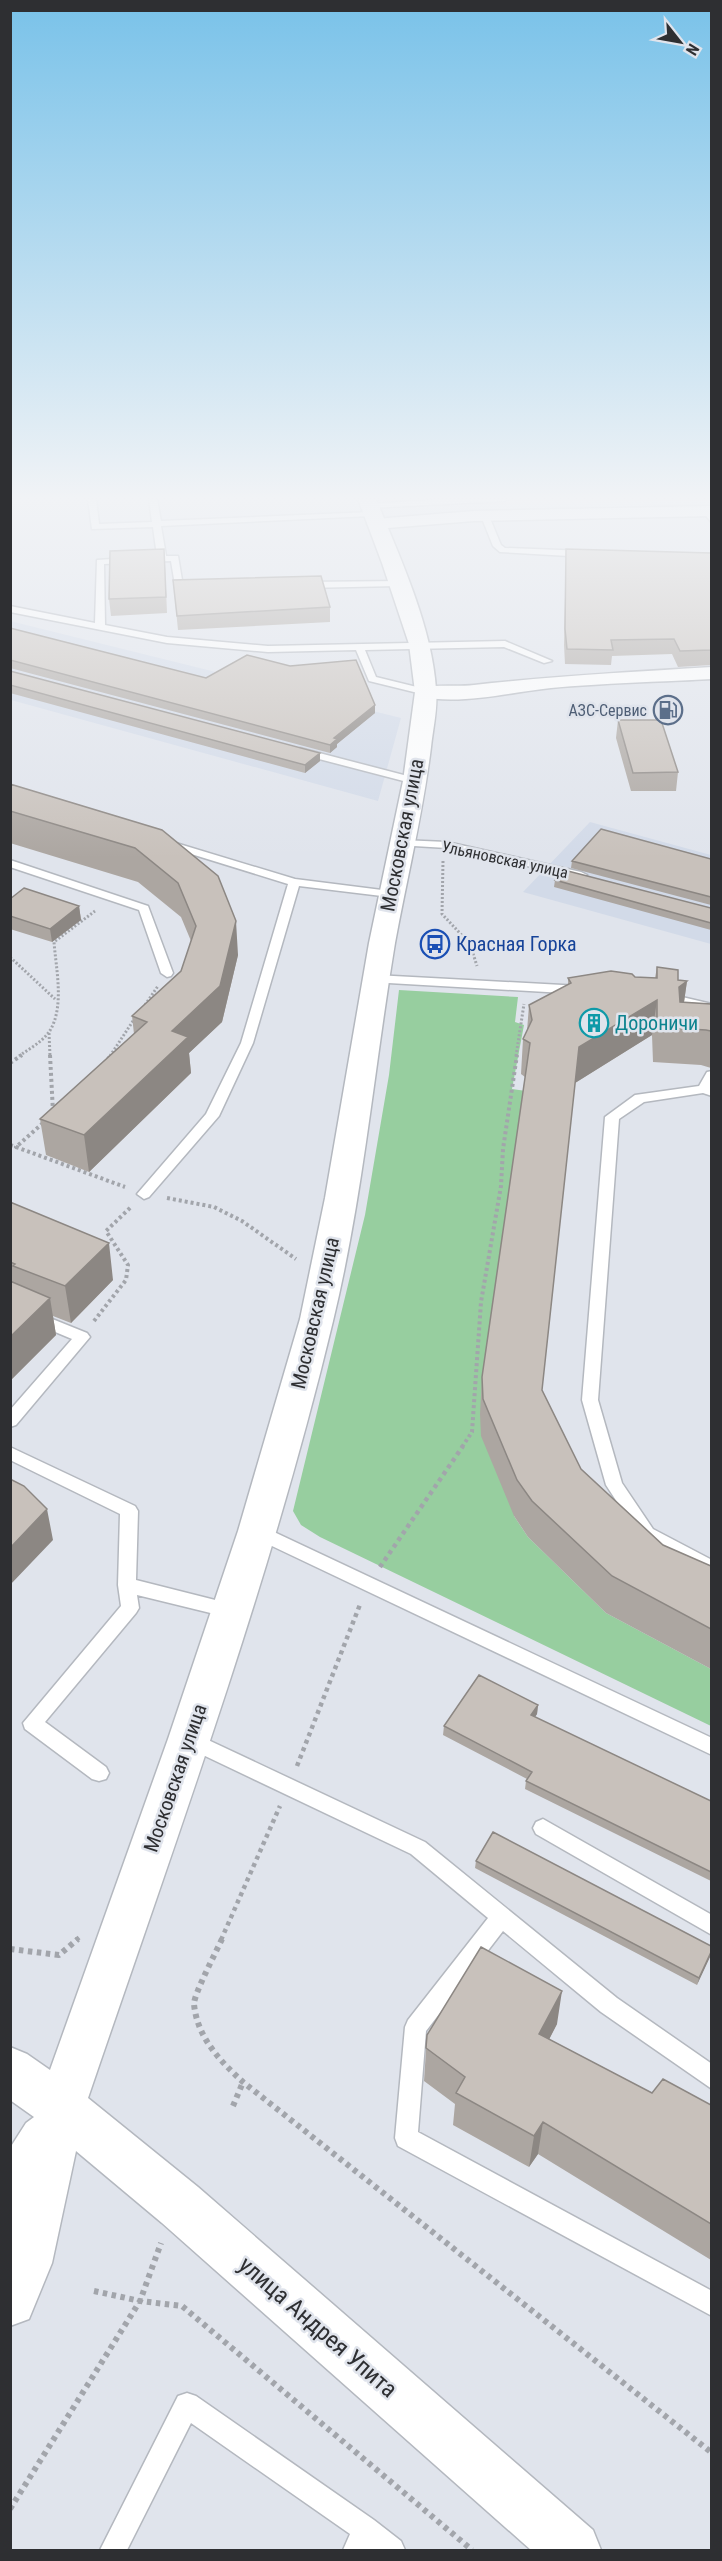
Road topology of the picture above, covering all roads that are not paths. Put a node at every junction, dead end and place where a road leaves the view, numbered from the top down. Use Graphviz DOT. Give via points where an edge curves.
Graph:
graph roads {
  1 [pos="58,619"];
  2 [pos="100,619"];
  3 [pos="410,619"];
  4 [pos="100,627"];
  5 [pos="419,644"];
  6 [pos="359,646"];
  7 [pos="547,661"];
  8 [pos="711,673"];
  9 [pos="426,692"];
  10 [pos="293,749"];
  11 [pos="415,781"];
  12 [pos="158,841"];
  13 [pos="401,843"];
  14 [pos="10,863"];
  15 [pos="591,878"];
  16 [pos="294,882"];
  17 [pos="390,894"];
  18 [pos="167,973"];
  19 [pos="375,979"];
  20 [pos="591,990"];
  21 [pos="650,995"];
  22 [pos="711,1008"];
  23 [pos="711,1075"];
  24 [pos="708,1090"];
  25 [pos="144,1194"];
  26 [pos="10,1307"];
  27 [pos="10,1421"];
  28 [pos="10,1453"];
  29 [pos="257,1531"];
  30 [pos="711,1569"];
  31 [pos="128,1585"];
  32 [pos="231,1611"];
  33 [pos="189,1739"];
  34 [pos="711,1748"];
  35 [pos="99,1773"];
  36 [pos="543,1828"];
  37 [pos="501,1917"];
  38 [pos="711,1926"];
  39 [pos="10,2071"];
  40 [pos="711,2078"];
  41 [pos="61,2107"];
  42 [pos="10,2197"];
  43 [pos="10,2300"];
  44 [pos="711,2304"];
  45 [pos="361,2540"];
  46 [pos="113,2550"];
  47 [pos="392,2550"];
  48 [pos="573,2550"];
  1 -- 4 [label="lane"];
  2 -- 4 [label="lane"];
  3 -- 5 [label="main road, Московская улица"];
  4 -- 6 [label="lane" via="232,647"];
  5 -- 6 [label="lane"];
  5 -- 7 [label="lane" via="505,644"];
  5 -- 9 [label="main road, Московская улица"];
  6 -- 9 [label="lane" via="372,679"];
  8 -- 9 [label="street"];
  9 -- 11 [label="main road, Московская улица"];
  10 -- 11 [label="lane"];
  11 -- 13 [label="main road, Московская улица"];
  12 -- 16 [label="lane"];
  13 -- 15 [label="lane, Ульяновская улица" via="447,845"];
  13 -- 17 [label="main road, Московская улица"];
  14 -- 18 [label="lane" via="144,908"];
  16 -- 17 [label="lane"];
  16 -- 25 [label="lane" via="247,1043 212,1116"];
  17 -- 19 [label="main road, Московская улица"];
  19 -- 20 [label="lane"];
  19 -- 29 [label="main road, Московская улица" via="341,1197 317,1319"];
  21 -- 22 [label="lane"];
  23 -- 24 [label="lane"];
  24 -- 30 [label="lane" via="640,1098 612,1117 590,1400 614,1485 648,1534"];
  26 -- 27 [label="lane" via="82,1337"];
  28 -- 31 [label="lane" via="129,1512"];
  29 -- 32 [label="main road, Московская улица"];
  29 -- 34 [label="lane"];
  31 -- 32 [label="lane"];
  31 -- 35 [label="lane" via="130,1608 32,1723"];
  32 -- 33 [label="main road, Московская улица"];
  33 -- 37 [label="lane" via="418,1848"];
  33 -- 41 [label="main road, Московская улица"];
  36 -- 38 [label="lane"];
  37 -- 40 [label="lane" via="609,2005"];
  37 -- 44 [label="lane" via="416,2027 406,2138"];
  39 -- 41 [label="main road, улица Андрея Упита"];
  41 -- 42 [label="main road, Московская улица"];
  41 -- 43 [label="main road, Московская улица" via="26,2263"];
  41 -- 48 [label="main road, улица Андрея Упита" via="189,2213"];
  45 -- 46 [label="lane" via="187,2405"];
  45 -- 47 [label="lane"];
}
